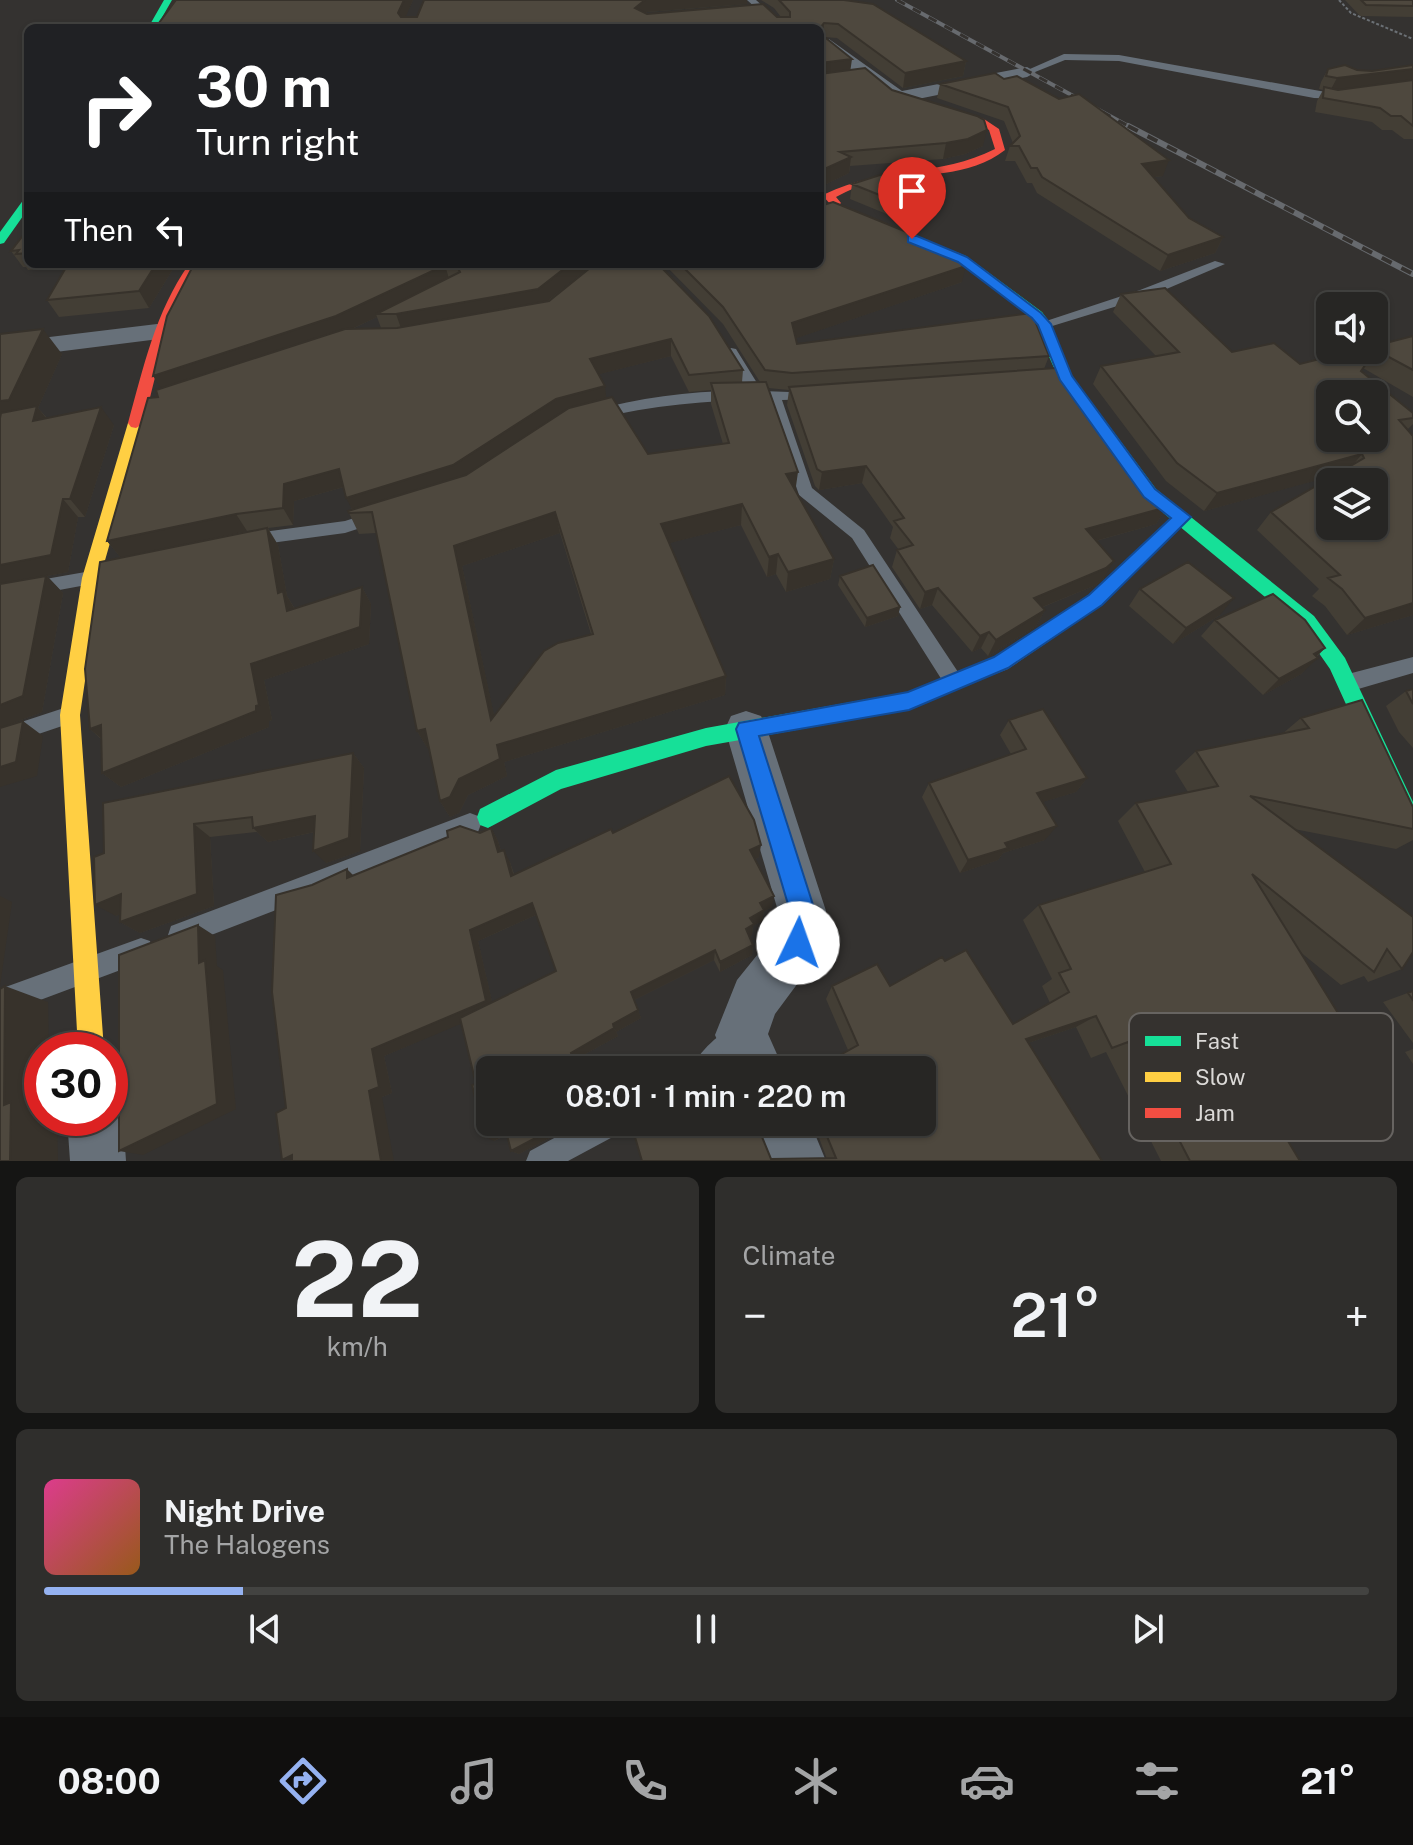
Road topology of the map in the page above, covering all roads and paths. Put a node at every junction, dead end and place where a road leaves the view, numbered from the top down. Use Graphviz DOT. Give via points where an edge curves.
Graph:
graph roads {
  1 [pos="170,0"];
  2 [pos="751,0"];
  3 [pos="1339,0"];
  4 [pos="764,11"];
  5 [pos="737,14"];
  6 [pos="155,24"];
  7 [pos="779,24"];
  8 [pos="1413,39"];
  9 [pos="825,43"];
  10 [pos="963,64"];
  11 [pos="1027,72"];
  12 [pos="988,80"];
  13 [pos="1352,95"];
  14 [pos="898,97"];
  15 [pos="24,207"];
  16 [pos="0,240"];
  17 [pos="1219,264"];
  18 [pos="192,268"];
  19 [pos="1044,324"];
  20 [pos="157,332"];
  21 [pos="724,342"];
  22 [pos="0,351"];
  23 [pos="834,394"];
  24 [pos="765,396"];
  25 [pos="578,419"];
  26 [pos="390,513"];
  27 [pos="1182,517"];
  28 [pos="233,543"];
  29 [pos="98,574"];
  30 [pos="0,594"];
  31 [pos="1413,665"];
  32 [pos="954,682"];
  33 [pos="1348,683"];
  34 [pos="70,715"];
  35 [pos="746,729"];
  36 [pos="0,738"];
  37 [pos="488,817"];
  38 [pos="1413,826"];
  39 [pos="87,970"];
  40 [pos="0,1002"];
  41 [pos="90,1032"];
  42 [pos="749,1052"];
  43 [pos="96,1136"];
  44 [pos="586,1136"];
  45 [pos="787,1136"];
  46 [pos="98,1161"];
  47 [pos="540,1161"];
  48 [pos="798,1161"];
  1 -- 6 [label="main road"];
  2 -- 4 [label="lane"];
  3 -- 8 [label="path" via="1351,13"];
  4 -- 5 [label="street"];
  4 -- 7 [label="lane"];
  9 -- 14 [label="street"];
  10 -- 12 [label="street"];
  11 -- 12 [label="street"];
  11 -- 13 [label="lane" via="1064,57 1097,56 1314,95"];
  12 -- 14 [label="street"];
  14 -- 19 [label="main road" via="981,121 994,129 1000,150 965,166 864,176 829,196 833,211 962,259"];
  15 -- 16 [label="main road"];
  17 -- 19 [label="lane"];
  18 -- 20 [label="main road"];
  19 -- 27 [label="main road" via="1058,378 1150,493"];
  20 -- 22 [label="street"];
  20 -- 29 [label="main road" via="147,406"];
  21 -- 24 [label="lane"];
  23 -- 24 [label="lane"];
  24 -- 25 [label="lane" via="628,406"];
  24 -- 32 [label="lane" via="805,491 858,534"];
  26 -- 28 [label="lane" via="345,527"];
  27 -- 32 [label="lane" via="1096,600 1001,663"];
  27 -- 33 [label="main road" via="1307,621"];
  29 -- 30 [label="lane"];
  29 -- 34 [label="main road"];
  31 -- 33 [label="lane"];
  32 -- 35 [label="main road" via="909,701"];
  33 -- 38 [label="main road"];
  34 -- 36 [label="lane"];
  34 -- 39 [label="main road"];
  35 -- 37 [label="main road" via="556,780"];
  35 -- 42 [label="street" via="802,911 798,943 755,998"];
  37 -- 39 [label="lane"];
  39 -- 40 [label="lane"];
  39 -- 41 [label="main road"];
  43 -- 46 [label="street"];
  44 -- 47 [label="lane"];
  45 -- 48 [label="street"];
}
